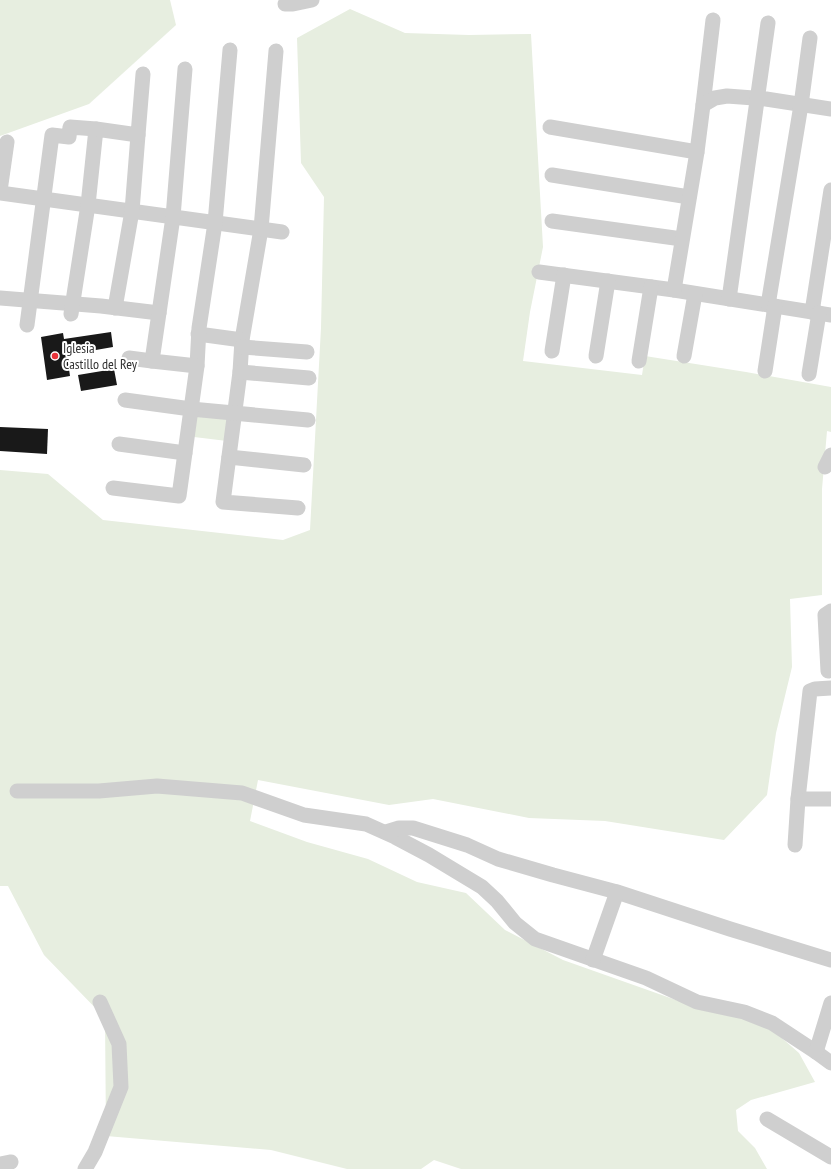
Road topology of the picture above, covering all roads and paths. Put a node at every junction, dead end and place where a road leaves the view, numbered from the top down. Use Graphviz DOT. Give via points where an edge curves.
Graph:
graph roads {
  1 [pos="312,0"];
  2 [pos="285,4"];
  3 [pos="713,20"];
  4 [pos="768,23"];
  5 [pos="810,38"];
  6 [pos="230,50"];
  7 [pos="276,51"];
  8 [pos="185,69"];
  9 [pos="143,74"];
  10 [pos="757,99"];
  11 [pos="703,105"];
  12 [pos="800,105"];
  13 [pos="831,109"];
  14 [pos="550,127"];
  15 [pos="96,129"];
  16 [pos="138,135"];
  17 [pos="7,142"];
  18 [pos="697,152"];
  19 [pos="552,175"];
  20 [pos="831,190"];
  21 [pos="0,192"];
  22 [pos="689,197"];
  23 [pos="44,199"];
  24 [pos="88,205"];
  25 [pos="132,211"];
  26 [pos="173,217"];
  27 [pos="552,221"];
  28 [pos="216,223"];
  29 [pos="261,229"];
  30 [pos="282,232"];
  31 [pos="682,239"];
  32 [pos="539,272"];
  33 [pos="564,275"];
  34 [pos="608,281"];
  35 [pos="651,287"];
  36 [pos="674,290"];
  37 [pos="695,294"];
  38 [pos="0,298"];
  39 [pos="729,299"];
  40 [pos="31,300"];
  41 [pos="771,305"];
  42 [pos="116,308"];
  43 [pos="72,309"];
  44 [pos="159,313"];
  45 [pos="821,313"];
  46 [pos="27,325"];
  47 [pos="199,331"];
  48 [pos="242,343"];
  49 [pos="552,351"];
  50 [pos="307,352"];
  51 [pos="596,356"];
  52 [pos="684,356"];
  53 [pos="129,358"];
  54 [pos="152,361"];
  55 [pos="639,361"];
  56 [pos="197,366"];
  57 [pos="765,371"];
  58 [pos="240,372"];
  59 [pos="809,374"];
  60 [pos="309,378"];
  61 [pos="125,400"];
  62 [pos="191,409"];
  63 [pos="235,413"];
  64 [pos="308,420"];
  65 [pos="119,444"];
  66 [pos="185,454"];
  67 [pos="229,457"];
  68 [pos="304,465"];
  69 [pos="113,488"];
  70 [pos="298,508"];
  71 [pos="831,611"];
  72 [pos="828,670"];
  73 [pos="831,688"];
  74 [pos="17,791"];
  75 [pos="798,799"];
  76 [pos="831,799"];
  77 [pos="385,832"];
  78 [pos="795,845"];
  79 [pos="617,892"];
  80 [pos="593,960"];
  81 [pos="831,960"];
  82 [pos="100,1002"];
  83 [pos="831,1003"];
  84 [pos="816,1052"];
  85 [pos="831,1063"];
  86 [pos="767,1119"];
  87 [pos="831,1157"];
  88 [pos="85,1169"];
  1 -- 2 [label="street"];
  3 -- 11 [label="street"];
  4 -- 10 [label="street"];
  5 -- 12 [label="street"];
  6 -- 28 [label="street"];
  7 -- 29 [label="street"];
  8 -- 26 [label="street"];
  9 -- 16 [label="street"];
  10 -- 11 [label="street" via="726,96 715,98"];
  10 -- 12 [label="street"];
  10 -- 39 [label="street"];
  11 -- 18 [label="street"];
  12 -- 13 [label="street"];
  12 -- 41 [label="street"];
  14 -- 18 [label="street"];
  15 -- 16 [label="street"];
  15 -- 23 [label="street" via="70,127 69,137 52,135"];
  15 -- 24 [label="street"];
  16 -- 25 [label="street"];
  17 -- 21 [label="street"];
  18 -- 22 [label="street"];
  19 -- 22 [label="street"];
  20 -- 45 [label="street"];
  21 -- 23 [label="street"];
  22 -- 31 [label="street"];
  23 -- 24 [label="street"];
  23 -- 40 [label="street"];
  24 -- 25 [label="street"];
  24 -- 43 [label="street"];
  25 -- 26 [label="street"];
  25 -- 42 [label="street"];
  26 -- 28 [label="street"];
  26 -- 44 [label="street"];
  27 -- 31 [label="street"];
  28 -- 29 [label="street"];
  28 -- 47 [label="street"];
  29 -- 30 [label="street"];
  29 -- 48 [label="street"];
  31 -- 36 [label="street"];
  32 -- 33 [label="street"];
  33 -- 34 [label="street"];
  33 -- 49 [label="street"];
  34 -- 35 [label="street"];
  34 -- 51 [label="street"];
  35 -- 36 [label="street"];
  35 -- 55 [label="street"];
  36 -- 37 [label="street"];
  37 -- 39 [label="street"];
  37 -- 52 [label="street"];
  38 -- 40 [label="street"];
  39 -- 41 [label="street"];
  40 -- 43 [label="street"];
  40 -- 46 [label="street"];
  41 -- 45 [label="street"];
  41 -- 57 [label="street"];
  42 -- 43 [label="street"];
  42 -- 44 [label="street"];
  44 -- 54 [label="street"];
  45 -- 59 [label="street"];
  47 -- 48 [label="street"];
  47 -- 56 [label="street"];
  48 -- 50 [label="street"];
  48 -- 58 [label="street"];
  53 -- 54 [label="street"];
  54 -- 56 [label="street"];
  56 -- 62 [label="street"];
  58 -- 60 [label="street"];
  58 -- 63 [label="street"];
  61 -- 62 [label="street"];
  62 -- 63 [label="street"];
  62 -- 66 [label="street"];
  63 -- 64 [label="street"];
  63 -- 67 [label="street"];
  65 -- 66 [label="street"];
  66 -- 69 [label="street" via="179,496"];
  67 -- 68 [label="street"];
  67 -- 70 [label="street" via="223,502"];
  71 -- 72 [label="street" via="825,615"];
  73 -- 75 [label="street" via="810,691"];
  74 -- 77 [label="street" via="99,792 157,786 242,793 304,815 366,824"];
  75 -- 76 [label="street"];
  75 -- 78 [label="street"];
  77 -- 79 [label="street" via="413,828 467,845 498,859"];
  77 -- 80 [label="street" via="482,887 498,901 515,923 535,939"];
  79 -- 80 [label="street"];
  79 -- 81 [label="street"];
  80 -- 84 [label="street" via="646,978 697,1002 744,1012 772,1023"];
  82 -- 88 [label="street" via="119,1044 122,1087 95,1152"];
  83 -- 84 [label="street"];
  84 -- 85 [label="street"];
  86 -- 87 [label="street"];
}
